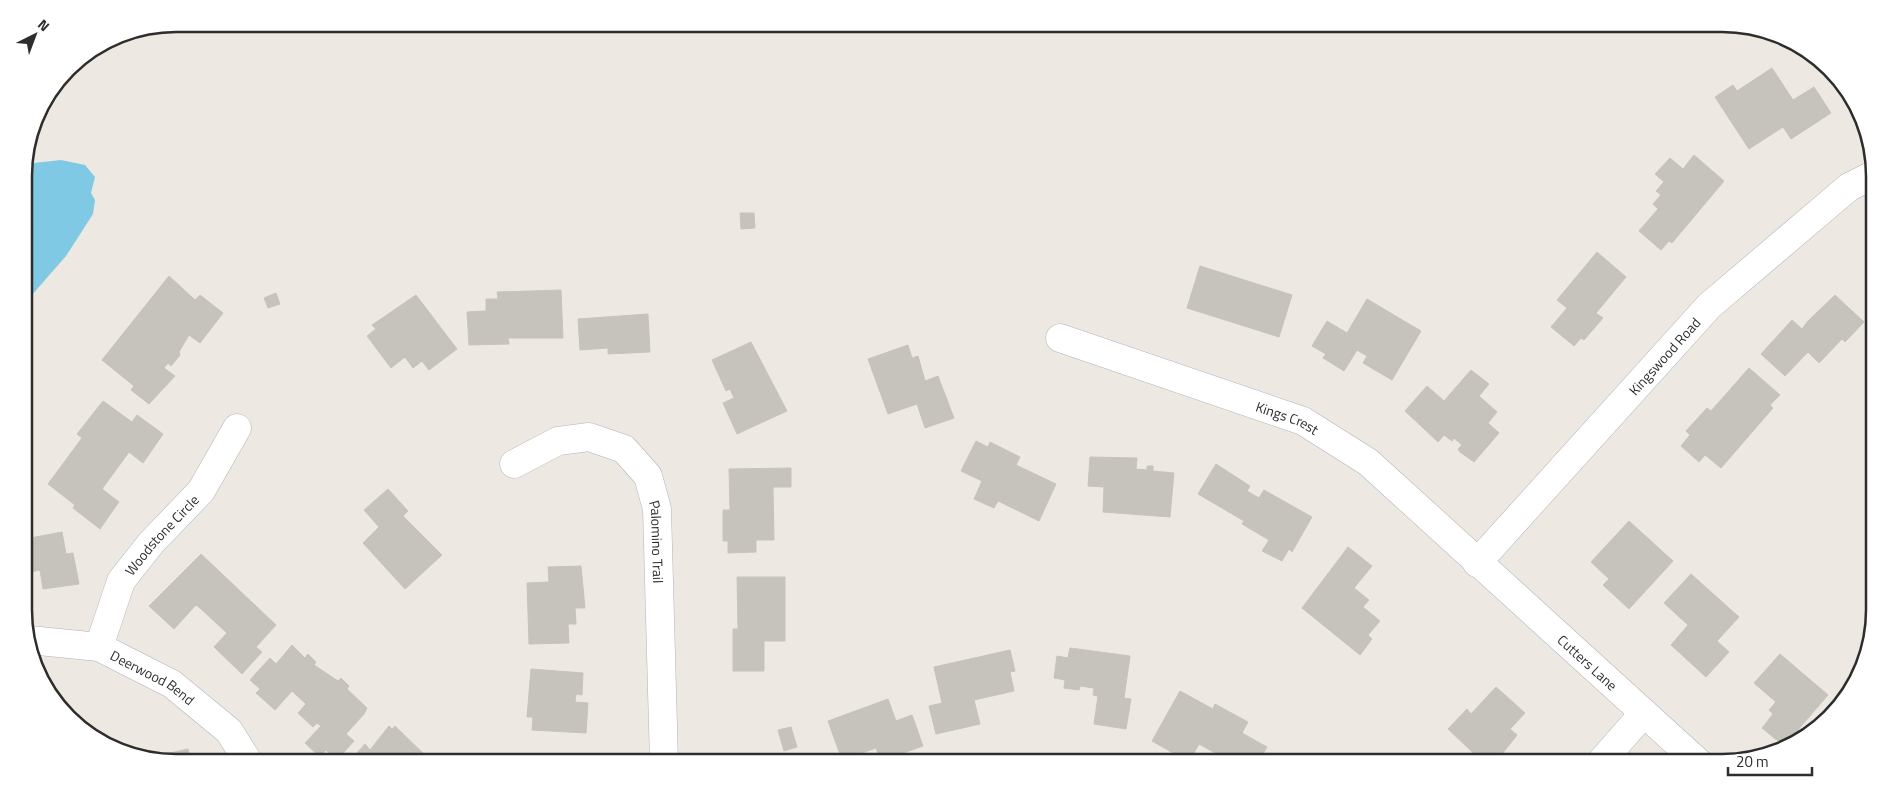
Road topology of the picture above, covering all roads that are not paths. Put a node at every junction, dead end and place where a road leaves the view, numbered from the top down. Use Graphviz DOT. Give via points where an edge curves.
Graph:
graph roads {
  1 [pos="1866,178"];
  2 [pos="1060,338"];
  3 [pos="236,428"];
  4 [pos="514,464"];
  5 [pos="1476,563"];
  6 [pos="36,641"];
  7 [pos="98,646"];
  8 [pos="1644,713"];
  9 [pos="243,754"];
  10 [pos="664,754"];
  11 [pos="1608,754"];
  12 [pos="1689,754"];
  1 -- 5 [label="street, Kingswood Road" via="1849,187 1709,306"];
  2 -- 5 [label="street, Kings Crest" via="1303,421 1368,462"];
  3 -- 7 [label="street, Woodstone Circle" via="201,491 121,580"];
  4 -- 10 [label="street, Palomino Trail" via="558,441 589,437 624,449 648,476 657,510"];
  5 -- 8 [label="street, Cutters Lane"];
  6 -- 7 [label="street, Deerwood Bend"];
  7 -- 9 [label="street, Deerwood Bend" via="172,684 229,731"];
  8 -- 11 [label="street"];
  8 -- 12 [label="street, Cutters Lane"];
}
